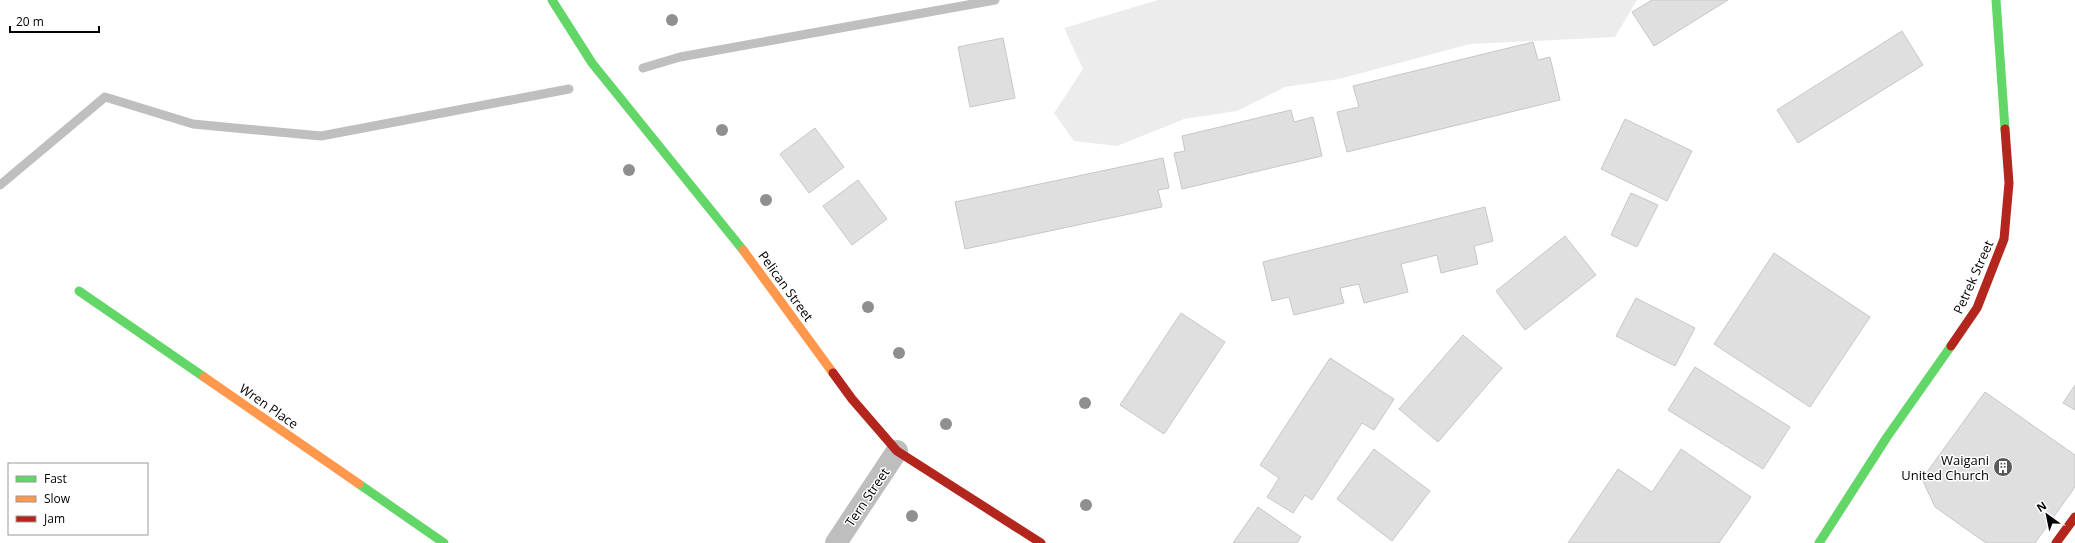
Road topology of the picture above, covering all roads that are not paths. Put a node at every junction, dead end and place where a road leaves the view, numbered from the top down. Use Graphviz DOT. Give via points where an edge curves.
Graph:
graph roads {
  1 [pos="552,0"];
  2 [pos="1996,0"];
  3 [pos="79,291"];
  4 [pos="897,451"];
  5 [pos="2075,517"];
  6 [pos="444,543"];
  7 [pos="836,543"];
  8 [pos="1041,543"];
  9 [pos="1819,543"];
  10 [pos="2056,543"];
  1 -- 4 [label="street, Pelican Street" via="592,63 754,264 852,399"];
  2 -- 9 [label="street, Petrek Street" via="2008,183 2004,240 1977,308 1887,437"];
  3 -- 6 [label="street, Wren Place"];
  4 -- 7 [label="street, Tern Street"];
  4 -- 8 [label="street, Pelican Street"];
  5 -- 10 [label="street"];
}
